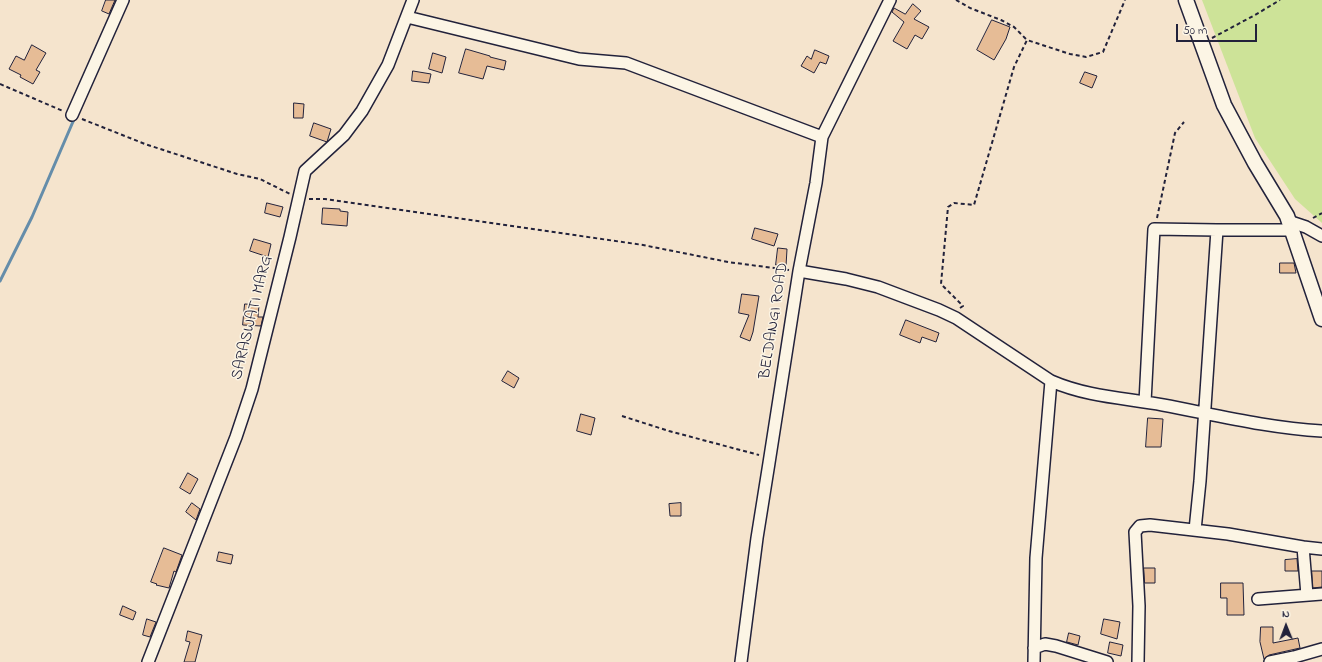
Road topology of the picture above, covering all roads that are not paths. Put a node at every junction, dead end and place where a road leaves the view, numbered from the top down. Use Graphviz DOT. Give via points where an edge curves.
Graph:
graph roads {
  1 [pos="123,0"];
  2 [pos="413,0"];
  3 [pos="890,0"];
  4 [pos="1186,0"];
  5 [pos="407,17"];
  6 [pos="72,115"];
  7 [pos="822,137"];
  8 [pos="1290,225"];
  9 [pos="1217,230"];
  10 [pos="1322,236"];
  11 [pos="799,271"];
  12 [pos="1322,319"];
  13 [pos="1051,381"];
  14 [pos="1145,402"];
  15 [pos="1204,413"];
  16 [pos="1322,431"];
  17 [pos="1195,530"];
  18 [pos="1303,547"];
  19 [pos="1322,549"];
  20 [pos="1322,594"];
  21 [pos="1307,595"];
  22 [pos="1258,599"];
  23 [pos="1034,648"];
  24 [pos="1322,649"];
  25 [pos="148,662"];
  26 [pos="741,662"];
  27 [pos="1034,662"];
  28 [pos="1106,662"];
  29 [pos="1138,662"];
  30 [pos="1270,662"];
  1 -- 6 [label="street"];
  2 -- 5 [label="street, SARASWATI MARG"];
  3 -- 7 [label="street, BELDANGI ROAD"];
  4 -- 8 [label="street" via="1224,105"];
  5 -- 7 [label="street" via="579,58 626,63"];
  5 -- 25 [label="street, SARASWATI MARG" via="388,65 362,111 344,135 305,171 252,389 233,445"];
  7 -- 11 [label="street, BELDANGI ROAD"];
  8 -- 9 [label="street"];
  8 -- 10 [label="street"];
  8 -- 12 [label="street"];
  9 -- 14 [label="street" via="1154,229"];
  9 -- 15 [label="street"];
  11 -- 13 [label="street" via="878,287 939,310 956,318"];
  11 -- 26 [label="street, BELDANGI ROAD" via="757,538"];
  13 -- 14 [label="street" via="1091,394"];
  13 -- 23 [label="street" via="1036,558"];
  14 -- 15 [label="street"];
  15 -- 16 [label="street" via="1247,422"];
  15 -- 17 [label="street"];
  17 -- 18 [label="street"];
  17 -- 29 [label="street" via="1150,525 1140,526 1135,532 1139,606"];
  18 -- 19 [label="street"];
  18 -- 21 [label="street"];
  20 -- 21 [label="street"];
  21 -- 22 [label="street"];
  23 -- 27 [label="street"];
  23 -- 28 [label="street" via="1045,644 1056,646"];
  24 -- 30 [label="street"];
}
